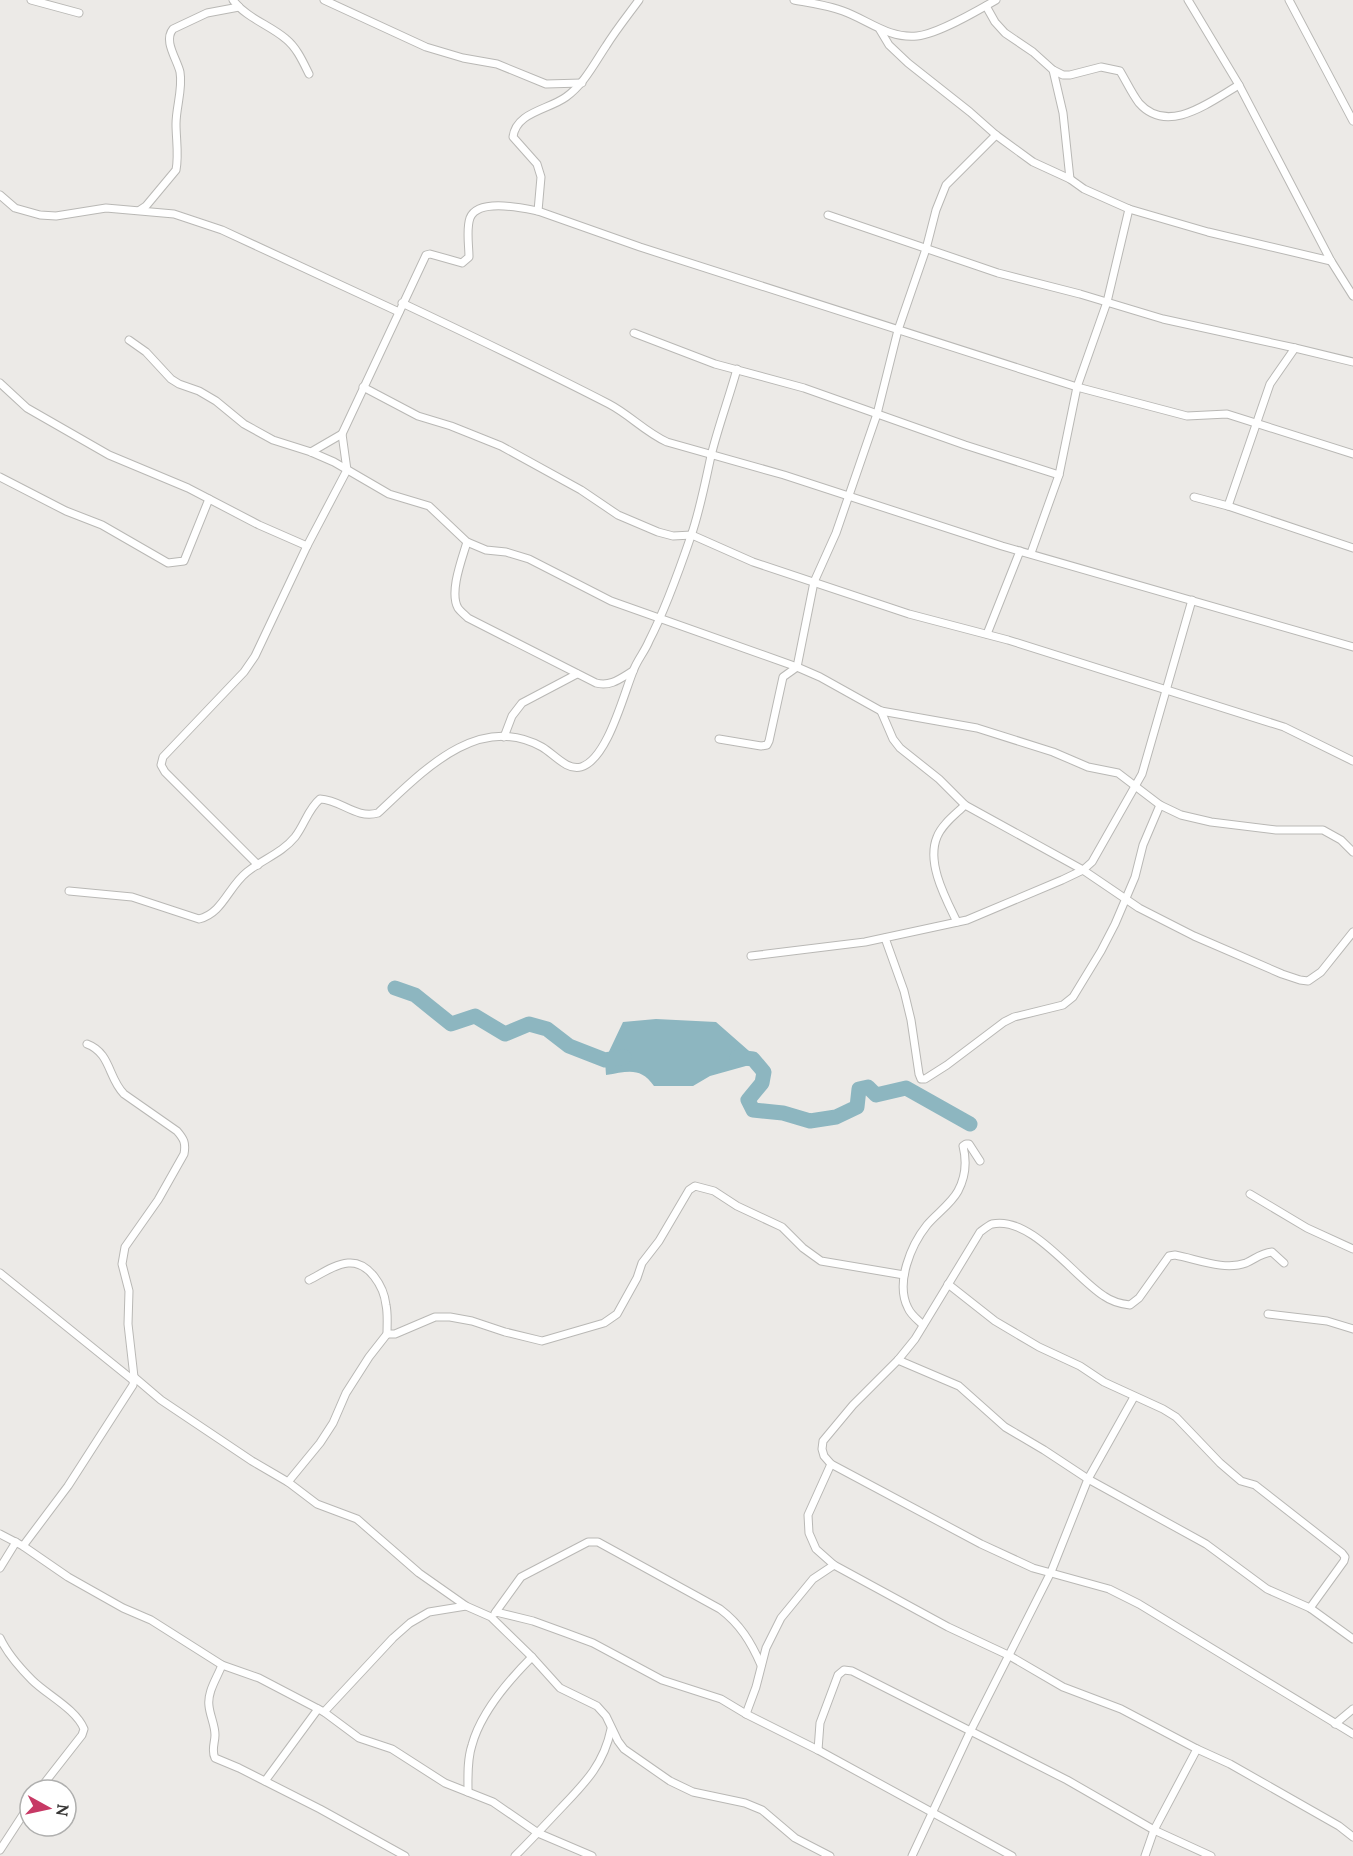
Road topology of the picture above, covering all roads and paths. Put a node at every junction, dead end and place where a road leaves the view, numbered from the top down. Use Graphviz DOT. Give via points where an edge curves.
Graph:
graph roads {
  1 [pos="31,0"];
  2 [pos="233,0"];
  3 [pos="324,0"];
  4 [pos="639,0"];
  5 [pos="794,0"];
  6 [pos="996,0"];
  7 [pos="1188,0"];
  8 [pos="1293,1"];
  9 [pos="986,6"];
  10 [pos="239,7"];
  11 [pos="79,13"];
  12 [pos="880,30"];
  13 [pos="1053,70"];
  14 [pos="309,74"];
  15 [pos="582,83"];
  16 [pos="1239,85"];
  17 [pos="1353,121"];
  18 [pos="996,135"];
  19 [pos="1070,179"];
  20 [pos="0,195"];
  21 [pos="1129,209"];
  22 [pos="140,210"];
  23 [pos="538,212"];
  24 [pos="828,215"];
  25 [pos="926,249"];
  26 [pos="1331,261"];
  27 [pos="1353,296"];
  28 [pos="1107,302"];
  29 [pos="402,303"];
  30 [pos="399,312"];
  31 [pos="897,330"];
  32 [pos="634,333"];
  33 [pos="129,340"];
  34 [pos="1295,348"];
  35 [pos="1353,362"];
  36 [pos="737,369"];
  37 [pos="0,383"];
  38 [pos="363,387"];
  39 [pos="1077,387"];
  40 [pos="877,414"];
  41 [pos="1256,424"];
  42 [pos="342,434"];
  43 [pos="311,452"];
  44 [pos="1353,454"];
  45 [pos="711,455"];
  46 [pos="347,470"];
  47 [pos="1059,475"];
  48 [pos="0,477"];
  49 [pos="850,496"];
  50 [pos="1194,497"];
  51 [pos="209,499"];
  52 [pos="1228,506"];
  53 [pos="692,534"];
  54 [pos="467,542"];
  55 [pos="308,546"];
  56 [pos="1353,548"];
  57 [pos="1020,551"];
  58 [pos="1031,553"];
  59 [pos="814,582"];
  60 [pos="1192,600"];
  61 [pos="660,617"];
  62 [pos="987,634"];
  63 [pos="1353,647"];
  64 [pos="797,667"];
  65 [pos="633,671"];
  66 [pos="577,674"];
  67 [pos="1167,690"];
  68 [pos="881,711"];
  69 [pos="504,737"];
  70 [pos="719,738"];
  71 [pos="1353,761"];
  72 [pos="1136,786"];
  73 [pos="965,805"];
  74 [pos="1160,805"];
  75 [pos="1353,852"];
  76 [pos="258,865"];
  77 [pos="1083,870"];
  78 [pos="69,891"];
  79 [pos="1125,898"];
  80 [pos="957,922"];
  81 [pos="1353,932"];
  82 [pos="885,938"];
  83 [pos="751,956"];
  84 [pos="87,1044"];
  85 [pos="980,1161"];
  86 [pos="1250,1194"];
  87 [pos="1353,1249"];
  88 [pos="1284,1263"];
  89 [pos="0,1273"];
  90 [pos="904,1275"];
  91 [pos="309,1280"];
  92 [pos="948,1284"];
  93 [pos="1268,1314"];
  94 [pos="923,1325"];
  95 [pos="1353,1329"];
  96 [pos="387,1334"];
  97 [pos="898,1360"];
  98 [pos="134,1379"];
  99 [pos="1134,1397"];
  100 [pos="831,1464"];
  101 [pos="1088,1479"];
  102 [pos="288,1482"];
  103 [pos="0,1534"];
  104 [pos="19,1544"];
  105 [pos="834,1565"];
  106 [pos="0,1568"];
  107 [pos="1051,1572"];
  108 [pos="466,1606"];
  109 [pos="1310,1608"];
  110 [pos="493,1614"];
  111 [pos="1353,1639"];
  112 [pos="1,1641"];
  113 [pos="1008,1655"];
  114 [pos="532,1656"];
  115 [pos="222,1665"];
  116 [pos="761,1665"];
  117 [pos="1353,1709"];
  118 [pos="321,1710"];
  119 [pos="746,1714"];
  120 [pos="1335,1724"];
  121 [pos="611,1729"];
  122 [pos="970,1732"];
  123 [pos="1353,1734"];
  124 [pos="1197,1749"];
  125 [pos="818,1750"];
  126 [pos="48,1778"];
  127 [pos="264,1781"];
  128 [pos="468,1792"];
  129 [pos="933,1812"];
  130 [pos="18,1822"];
  131 [pos="1155,1830"];
  132 [pos="538,1833"];
  133 [pos="1353,1837"];
  134 [pos="0,1850"];
  135 [pos="405,1856"];
  136 [pos="515,1856"];
  137 [pos="592,1856"];
  138 [pos="830,1856"];
  139 [pos="912,1856"];
  140 [pos="1012,1856"];
  141 [pos="1145,1856"];
  142 [pos="1211,1856"];
  1 -- 11 [label="street"];
  2 -- 10 [label="street"];
  3 -- 15 [label="street" via="426,47 497,64 546,84"];
  4 -- 15 [label="street"];
  5 -- 12 [label="street" via="827,5"];
  6 -- 9 [label="street"];
  7 -- 16 [label="street"];
  8 -- 17 [label="street"];
  9 -- 12 [label="street" via="922,35"];
  9 -- 13 [label="street" via="1005,33"];
  10 -- 14 [label="street" via="285,37"];
  10 -- 22 [label="street" via="207,13 169,33 181,81 176,170"];
  12 -- 18 [label="street" via="908,63"];
  13 -- 16 [label="street" via="1070,75 1101,67 1114,68 1120,71 1140,103 1161,117 1172,118"];
  13 -- 19 [label="street" via="1063,113"];
  15 -- 23 [label="street" via="567,97 523,118 514,129 513,137 537,164 541,177"];
  16 -- 26 [label="street"];
  18 -- 19 [label="street" via="1033,162"];
  18 -- 25 [label="street" via="946,185"];
  19 -- 21 [label="street"];
  20 -- 22 [label="street" via="15,208 40,215 106,208"];
  21 -- 26 [label="street"];
  21 -- 28 [label="street"];
  22 -- 30 [label="street" via="174,214 222,230"];
  23 -- 29 [label="street" via="489,206 476,211 470,219 466,261 426,255"];
  23 -- 31 [label="street"];
  24 -- 25 [label="street"];
  25 -- 28 [label="street"];
  25 -- 31 [label="street"];
  26 -- 27 [label="street"];
  28 -- 34 [label="street" via="1162,319"];
  28 -- 39 [label="street"];
  29 -- 30 [label="street"];
  29 -- 45 [label="street" via="612,406 651,435"];
  30 -- 38 [label="street"];
  31 -- 39 [label="street"];
  31 -- 40 [label="street"];
  32 -- 36 [label="street"];
  33 -- 43 [label="street" via="171,379 216,401 273,440"];
  34 -- 35 [label="street"];
  34 -- 41 [label="street" via="1270,384"];
  36 -- 40 [label="street"];
  36 -- 45 [label="street"];
  37 -- 51 [label="street" via="27,408 109,455"];
  38 -- 42 [label="street"];
  38 -- 53 [label="street" via="418,416 501,446 618,515 673,536"];
  39 -- 41 [label="street" via="1187,416 1227,414"];
  39 -- 47 [label="street"];
  40 -- 47 [label="street"];
  40 -- 49 [label="street"];
  41 -- 44 [label="street"];
  41 -- 52 [label="street"];
  42 -- 43 [label="street"];
  42 -- 46 [label="street"];
  43 -- 46 [label="street"];
  45 -- 49 [label="street"];
  45 -- 53 [label="street"];
  46 -- 54 [label="street" via="389,494 429,506"];
  46 -- 55 [label="street"];
  47 -- 58 [label="street"];
  48 -- 51 [label="street" via="102,525 168,563 184,561"];
  49 -- 57 [label="street"];
  49 -- 59 [label="street"];
  50 -- 52 [label="street"];
  51 -- 55 [label="street"];
  52 -- 56 [label="street"];
  53 -- 59 [label="street" via="753,562"];
  53 -- 61 [label="street"];
  54 -- 61 [label="street" via="529,559 611,601"];
  54 -- 66 [label="street" via="456,579 458,607 468,618"];
  55 -- 76 [label="street" via="255,656 163,757 161,765"];
  57 -- 58 [label="street"];
  57 -- 62 [label="street"];
  58 -- 60 [label="street"];
  59 -- 62 [label="street" via="909,614"];
  59 -- 64 [label="street"];
  60 -- 63 [label="street"];
  60 -- 67 [label="street"];
  61 -- 64 [label="street"];
  61 -- 65 [label="street"];
  62 -- 67 [label="street"];
  64 -- 68 [label="street"];
  64 -- 70 [label="street" via="783,677 767,745"];
  65 -- 66 [label="street" via="604,686"];
  65 -- 69 [label="street" via="612,728 588,764 571,767 541,747"];
  66 -- 69 [label="street" via="522,703"];
  67 -- 71 [label="street" via="1284,726"];
  67 -- 72 [label="street"];
  68 -- 72 [label="street" via="977,728 1088,767 1118,773"];
  68 -- 73 [label="street" via="900,748"];
  69 -- 76 [label="street" via="456,748 378,813 360,814 330,799 320,799 285,848"];
  72 -- 74 [label="street"];
  72 -- 77 [label="street" via="1092,862"];
  73 -- 77 [label="street"];
  73 -- 80 [label="street" via="936,837 934,852 938,880"];
  74 -- 75 [label="street" via="1211,822 1276,830 1323,830"];
  74 -- 79 [label="street"];
  76 -- 78 [label="street" via="235,884 218,908 199,920 132,897"];
  77 -- 79 [label="street"];
  77 -- 80 [label="street"];
  79 -- 81 [label="street" via="1194,936 1300,980 1308,981 1321,972"];
  79 -- 82 [label="street" via="1101,951 1073,997 1063,1005 1004,1022 925,1080 919,1074 904,991"];
  80 -- 82 [label="street"];
  82 -- 83 [label="street"];
  84 -- 98 [label="street" via="102,1053 117,1087 177,1131 186,1145 158,1200 122,1255 129,1292"];
  85 -- 90 [label="street" via="969,1144 963,1146 966,1169 959,1189 920,1235"];
  86 -- 87 [label="street" via="1307,1228"];
  88 -- 92 [label="street" via="1272,1252 1230,1265 1169,1256 1139,1298 1130,1305 1121,1304 1104,1297 1033,1234 1009,1225 992,1224 980,1232"];
  89 -- 98 [label="street"];
  90 -- 94 [label="street" via="906,1305"];
  90 -- 96 [label="street" via="821,1261 782,1227 714,1191 695,1186 642,1263 616,1314 604,1323 542,1341 450,1317 435,1317"];
  91 -- 96 [label="street" via="348,1263 364,1266 377,1281 386,1303"];
  92 -- 94 [label="street"];
  92 -- 99 [label="street" via="995,1321"];
  93 -- 95 [label="street" via="1327,1321"];
  94 -- 97 [label="street"];
  96 -- 102 [label="street" via="346,1393 320,1443"];
  97 -- 100 [label="street" via="823,1441 824,1456"];
  97 -- 101 [label="street" via="959,1386 1005,1426"];
  98 -- 102 [label="street"];
  98 -- 104 [label="street" via="129,1393 68,1486"];
  99 -- 101 [label="street"];
  99 -- 109 [label="street" via="1176,1418 1236,1477 1255,1485 1342,1553 1344,1562"];
  100 -- 105 [label="street" via="808,1515 809,1533 816,1549"];
  100 -- 107 [label="street" via="981,1544"];
  101 -- 107 [label="street"];
  101 -- 109 [label="street" via="1206,1544 1267,1588"];
  102 -- 108 [label="street" via="317,1504 357,1519 419,1573"];
  103 -- 104 [label="street"];
  104 -- 106 [label="street"];
  104 -- 115 [label="street" via="68,1578 151,1620"];
  105 -- 113 [label="street"];
  105 -- 116 [label="street" via="813,1579 781,1618"];
  107 -- 113 [label="street"];
  107 -- 120 [label="street" via="1109,1589 1139,1604"];
  108 -- 110 [label="street"];
  108 -- 118 [label="street" via="429,1612 410,1623"];
  109 -- 111 [label="street"];
  110 -- 114 [label="street"];
  110 -- 116 [label="street" via="521,1577 588,1542 598,1542 732,1618"];
  110 -- 119 [label="street" via="533,1621 593,1643 662,1680 720,1699"];
  112 -- 126 [label="street" via="32,1680 60,1702 84,1729"];
  113 -- 122 [label="street"];
  113 -- 124 [label="street" via="1064,1687 1121,1710"];
  114 -- 121 [label="street" via="560,1688 597,1706"];
  114 -- 128 [label="street" via="478,1725 471,1748"];
  115 -- 118 [label="street" via="259,1678"];
  115 -- 127 [label="street" via="208,1703 215,1736 213,1755"];
  116 -- 119 [label="street"];
  117 -- 120 [label="street"];
  118 -- 127 [label="street"];
  118 -- 128 [label="street" via="359,1738 392,1749 445,1783"];
  119 -- 125 [label="street"];
  120 -- 123 [label="street"];
  121 -- 132 [label="street" via="596,1770"];
  121 -- 138 [label="street" via="624,1749 670,1781 693,1792 762,1810 795,1838"];
  122 -- 125 [label="street" via="844,1670 838,1675 824,1709"];
  122 -- 129 [label="street"];
  122 -- 131 [label="street"];
  124 -- 131 [label="street"];
  124 -- 133 [label="street" via="1230,1764"];
  125 -- 129 [label="street"];
  127 -- 135 [label="street"];
  128 -- 132 [label="street" via="493,1802"];
  129 -- 139 [label="street"];
  129 -- 140 [label="street"];
  130 -- 134 [label="street"];
  131 -- 141 [label="street"];
  131 -- 142 [label="street"];
  132 -- 136 [label="street"];
  132 -- 137 [label="street"];
}
